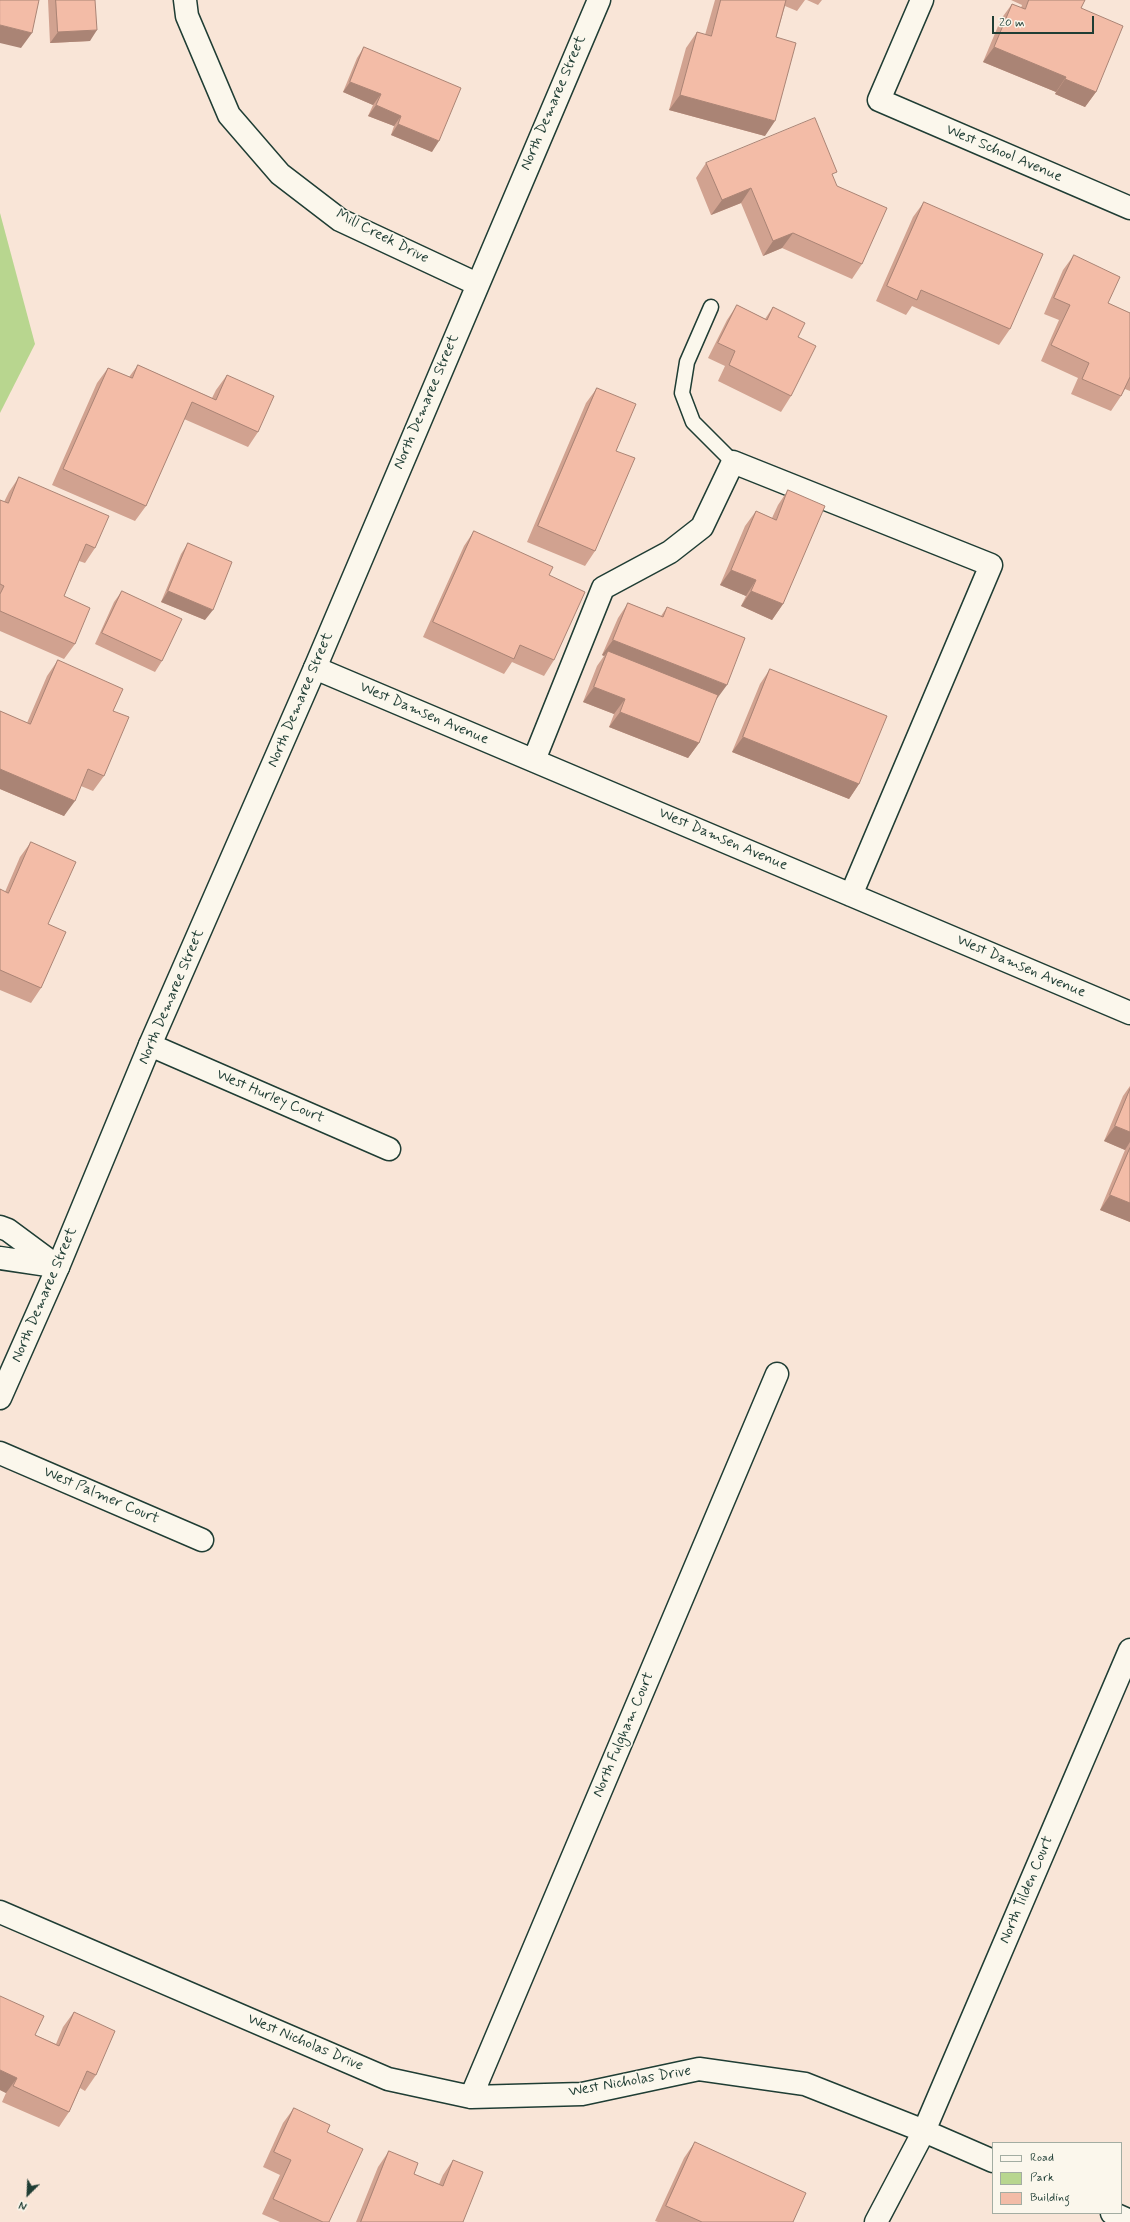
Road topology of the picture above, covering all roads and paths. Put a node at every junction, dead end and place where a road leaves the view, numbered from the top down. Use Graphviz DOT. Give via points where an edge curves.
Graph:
graph roads {
  1 [pos="185,0"];
  2 [pos="599,0"];
  3 [pos="922,0"];
  4 [pos="1130,208"];
  5 [pos="477,284"];
  6 [pos="711,306"];
  7 [pos="733,462"];
  8 [pos="315,668"];
  9 [pos="534,760"];
  10 [pos="851,895"];
  11 [pos="1130,1013"];
  12 [pos="150,1046"];
  13 [pos="389,1149"];
  14 [pos="0,1227"];
  15 [pos="0,1258"];
  16 [pos="58,1267"];
  17 [pos="778,1374"];
  18 [pos="0,1398"];
  19 [pos="0,1453"];
  20 [pos="202,1540"];
  21 [pos="1130,1650"];
  22 [pos="0,1912"];
  23 [pos="471,2097"];
  24 [pos="924,2131"];
  25 [pos="992,2161"];
  26 [pos="1114,2214"];
  27 [pos="1130,2221"];
  28 [pos="876,2222"];
  1 -- 5 [label="street, Mill Creek Drive" via="187,16 229,115 280,174 340,220"];
  2 -- 5 [label="street, North Demaree Street"];
  3 -- 4 [label="street, West School Avenue" via="879,100"];
  5 -- 8 [label="street, North Demaree Street"];
  6 -- 7 [label="lane" via="687,362 682,393 692,422"];
  7 -- 9 [label="street" via="702,527 670,552 603,588"];
  7 -- 10 [label="street" via="991,565"];
  8 -- 9 [label="street, West Damsen Avenue"];
  8 -- 12 [label="street, North Demaree Street"];
  9 -- 10 [label="street, West Damsen Avenue"];
  10 -- 11 [label="street, West Damsen Avenue"];
  12 -- 13 [label="street, West Hurley Court"];
  12 -- 16 [label="street, North Demaree Street"];
  14 -- 16 [label="street" via="8,1230"];
  15 -- 16 [label="street"];
  16 -- 18 [label="street, North Demaree Street"];
  17 -- 23 [label="street, North Fulgham Court"];
  19 -- 20 [label="street, West Palmer Court"];
  21 -- 24 [label="street, North Tilden Court"];
  22 -- 23 [label="street, West Nicholas Drive" via="388,2079"];
  23 -- 24 [label="street, West Nicholas Drive" via="582,2094 700,2069 805,2084"];
  24 -- 25 [label="street, West Nicholas Drive"];
  24 -- 28 [label="street, North Tilden Court"];
  26 -- 27 [label="street"];
}
